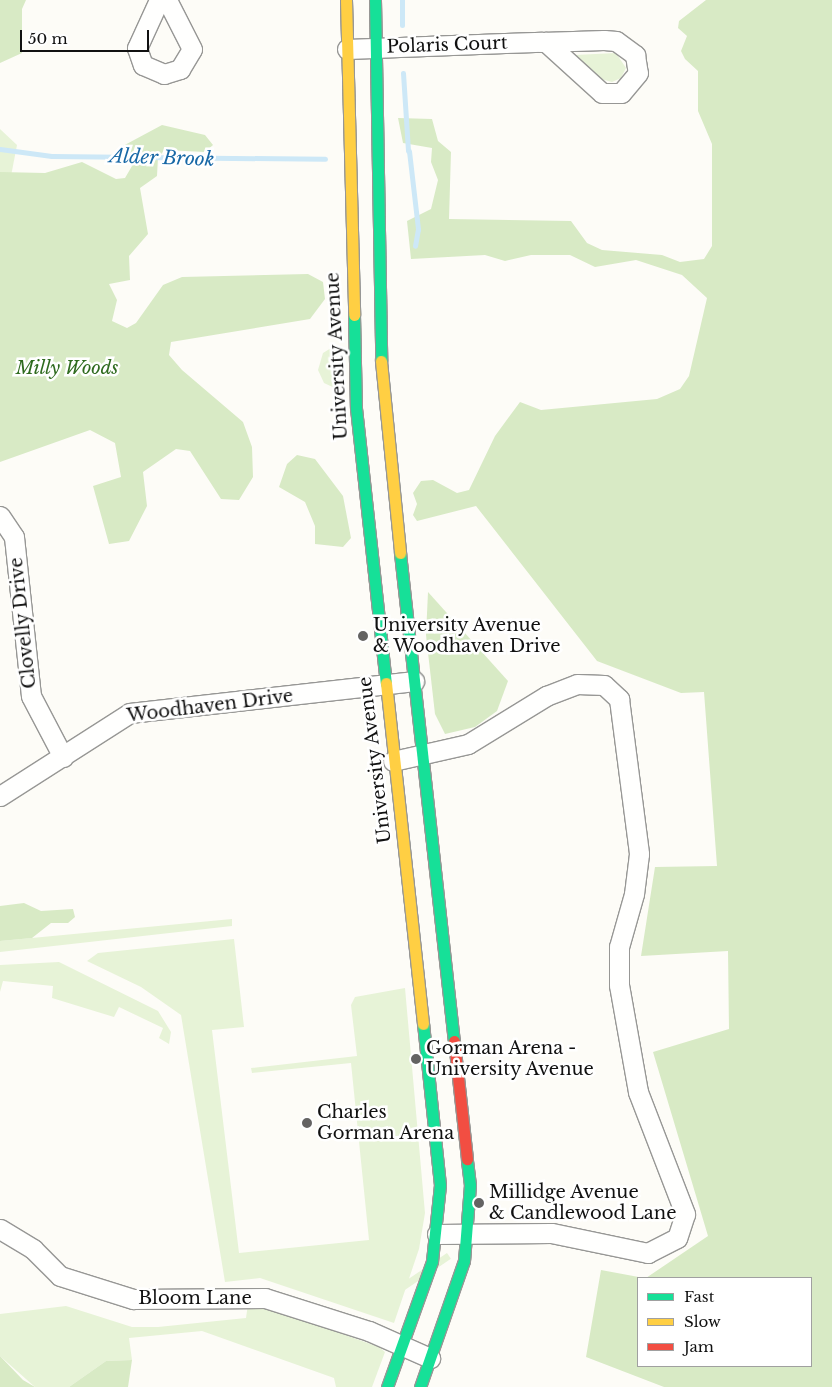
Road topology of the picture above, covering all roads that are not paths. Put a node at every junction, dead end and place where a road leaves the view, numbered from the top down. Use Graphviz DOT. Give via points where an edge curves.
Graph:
graph roads {
  1 [pos="159,0"];
  2 [pos="167,0"];
  3 [pos="346,0"];
  4 [pos="375,0"];
  5 [pos="546,42"];
  6 [pos="376,48"];
  7 [pos="348,49"];
  8 [pos="0,516"];
  9 [pos="414,681"];
  10 [pos="383,684"];
  11 [pos="425,755"];
  12 [pos="63,757"];
  13 [pos="393,761"];
  14 [pos="0,796"];
  15 [pos="0,1229"];
  16 [pos="437,1234"];
  17 [pos="468,1237"];
  18 [pos="403,1346"];
  19 [pos="430,1358"];
  20 [pos="387,1387"];
  21 [pos="420,1387"];
  1 -- 2 [label="street" via="137,48 143,65 164,74 180,69 192,49"];
  3 -- 7 [label="main road, University Avenue"];
  4 -- 6 [label="main road"];
  5 -- 5 [label="street, Polaris Court" via="602,93 621,93 638,73 635,55 623,43"];
  5 -- 6 [label="street, Polaris Court"];
  6 -- 7 [label="street, Polaris Court"];
  6 -- 9 [label="main road" via="380,356"];
  7 -- 10 [label="main road, University Avenue" via="351,327"];
  8 -- 12 [label="street, Clovelly Drive" via="14,537 31,696"];
  9 -- 10 [label="street, Woodhaven Drive"];
  9 -- 11 [label="main road"];
  10 -- 12 [label="street, Woodhaven Drive" via="130,714"];
  10 -- 13 [label="main road, University Avenue"];
  11 -- 13 [label="street"];
  11 -- 17 [label="main road" via="469,1166"];
  11 -- 17 [label="street" via="481,738 571,685 598,683 619,699 639,854 634,894 619,947 619,985 638,1092 685,1214 677,1238 648,1254 551,1233"];
  12 -- 14 [label="street, Woodhaven Drive"];
  13 -- 16 [label="main road, University Avenue" via="437,1140"];
  15 -- 18 [label="street, Bloom Lane" via="33,1250 60,1276 133,1299 265,1298"];
  16 -- 17 [label="street"];
  16 -- 18 [label="main road, University Avenue"];
  17 -- 19 [label="main road" via="458,1283"];
  18 -- 19 [label="street, Bloom Lane"];
  18 -- 20 [label="main road, University Avenue"];
  19 -- 21 [label="main road"];
}
